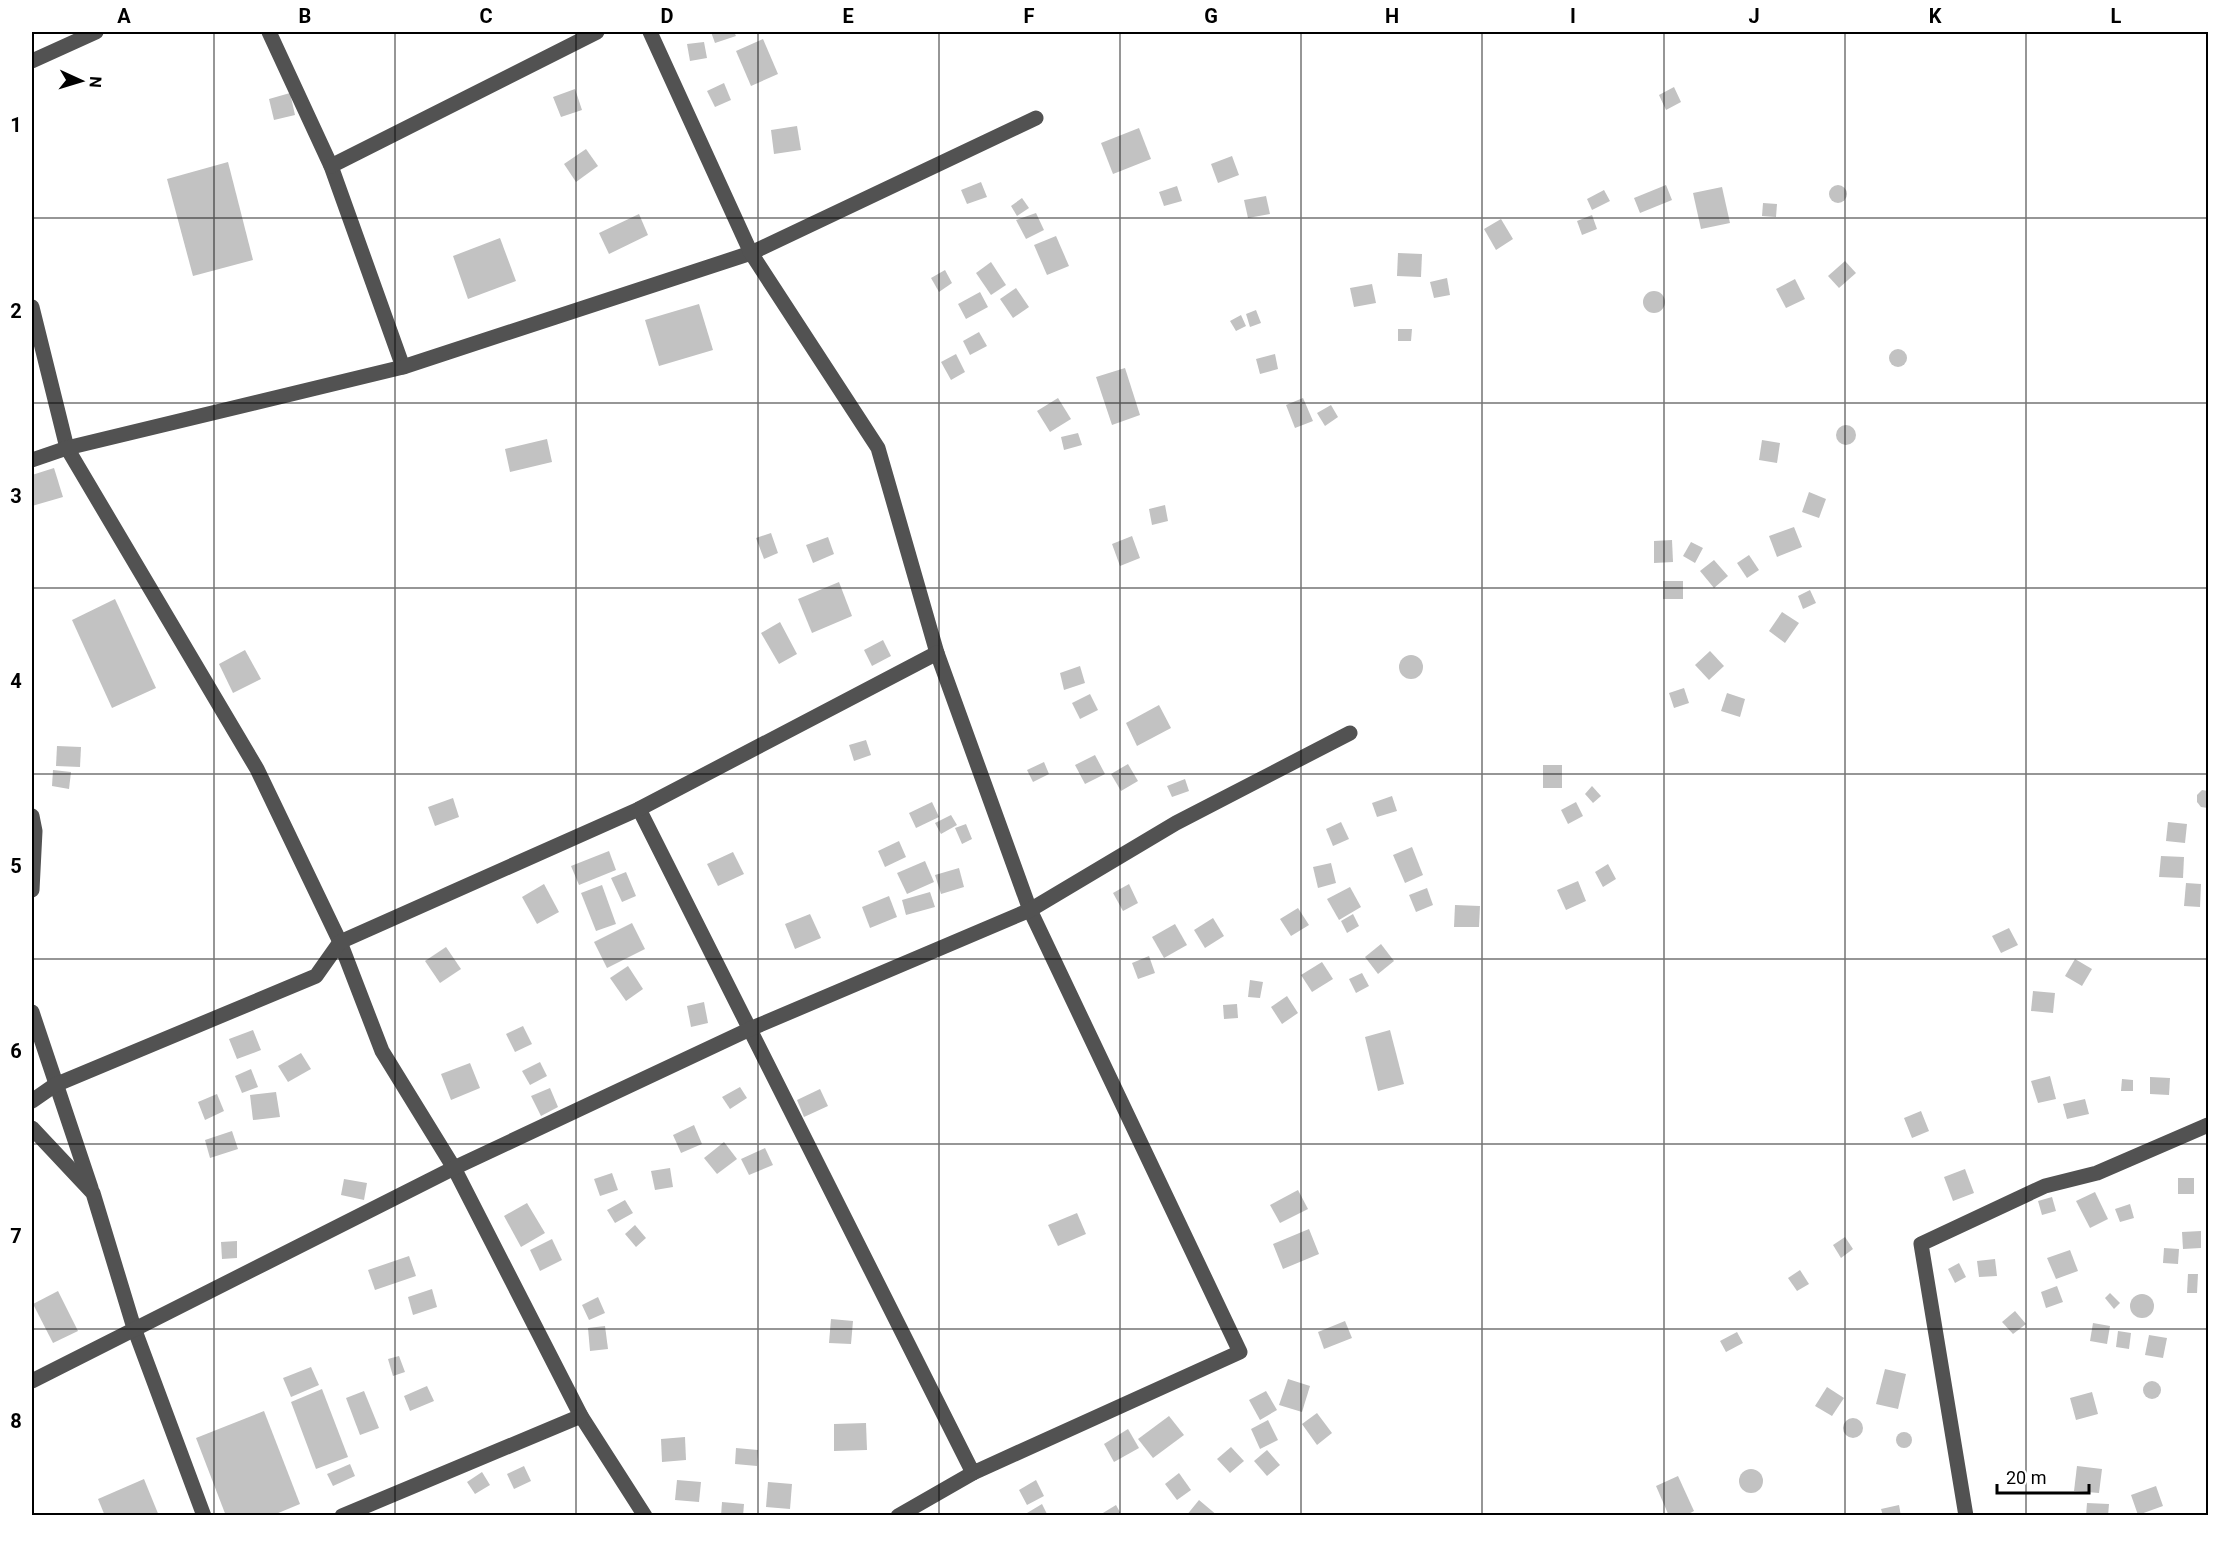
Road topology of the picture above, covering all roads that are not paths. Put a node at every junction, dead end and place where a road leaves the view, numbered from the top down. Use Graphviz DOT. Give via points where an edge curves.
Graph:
graph roads {
  1 [pos="96,32"];
  2 [pos="269,32"];
  3 [pos="597,32"];
  4 [pos="650,32"];
  5 [pos="32,62"];
  6 [pos="1036,118"];
  7 [pos="332,166"];
  8 [pos="751,253"];
  9 [pos="32,307"];
  10 [pos="403,367"];
  11 [pos="67,448"];
  12 [pos="32,460"];
  13 [pos="937,653"];
  14 [pos="1350,733"];
  15 [pos="639,809"];
  16 [pos="32,816"];
  17 [pos="32,890"];
  18 [pos="1030,910"];
  19 [pos="340,942"];
  20 [pos="32,1012"];
  21 [pos="750,1029"];
  22 [pos="55,1085"];
  23 [pos="32,1101"];
  24 [pos="2208,1125"];
  25 [pos="32,1128"];
  26 [pos="454,1168"];
  27 [pos="93,1193"];
  28 [pos="134,1328"];
  29 [pos="32,1381"];
  30 [pos="581,1416"];
  31 [pos="973,1473"];
  32 [pos="204,1515"];
  33 [pos="342,1515"];
  34 [pos="645,1515"];
  35 [pos="898,1515"];
  36 [pos="1966,1515"];
  1 -- 5 [label="street"];
  2 -- 7 [label="street"];
  3 -- 7 [label="street"];
  4 -- 8 [label="street"];
  6 -- 8 [label="street"];
  7 -- 10 [label="street"];
  8 -- 10 [label="street"];
  8 -- 13 [label="street" via="878,448"];
  9 -- 11 [label="street"];
  10 -- 11 [label="street"];
  11 -- 12 [label="street"];
  11 -- 19 [label="street" via="257,769"];
  13 -- 15 [label="street"];
  13 -- 18 [label="street"];
  14 -- 18 [label="street" via="1176,823"];
  15 -- 19 [label="street"];
  15 -- 21 [label="street"];
  16 -- 17 [label="street"];
  18 -- 21 [label="street"];
  18 -- 31 [label="street" via="1240,1352"];
  19 -- 22 [label="street" via="316,976"];
  19 -- 26 [label="street" via="382,1051"];
  20 -- 22 [label="street"];
  21 -- 26 [label="street"];
  21 -- 31 [label="street"];
  22 -- 23 [label="street"];
  22 -- 27 [label="street"];
  24 -- 36 [label="street" via="2097,1173 2045,1186 1921,1244"];
  25 -- 27 [label="street"];
  26 -- 28 [label="street"];
  26 -- 30 [label="street"];
  27 -- 28 [label="street"];
  28 -- 29 [label="street"];
  28 -- 32 [label="street"];
  30 -- 33 [label="street"];
  30 -- 34 [label="street"];
  31 -- 35 [label="street"];
}
